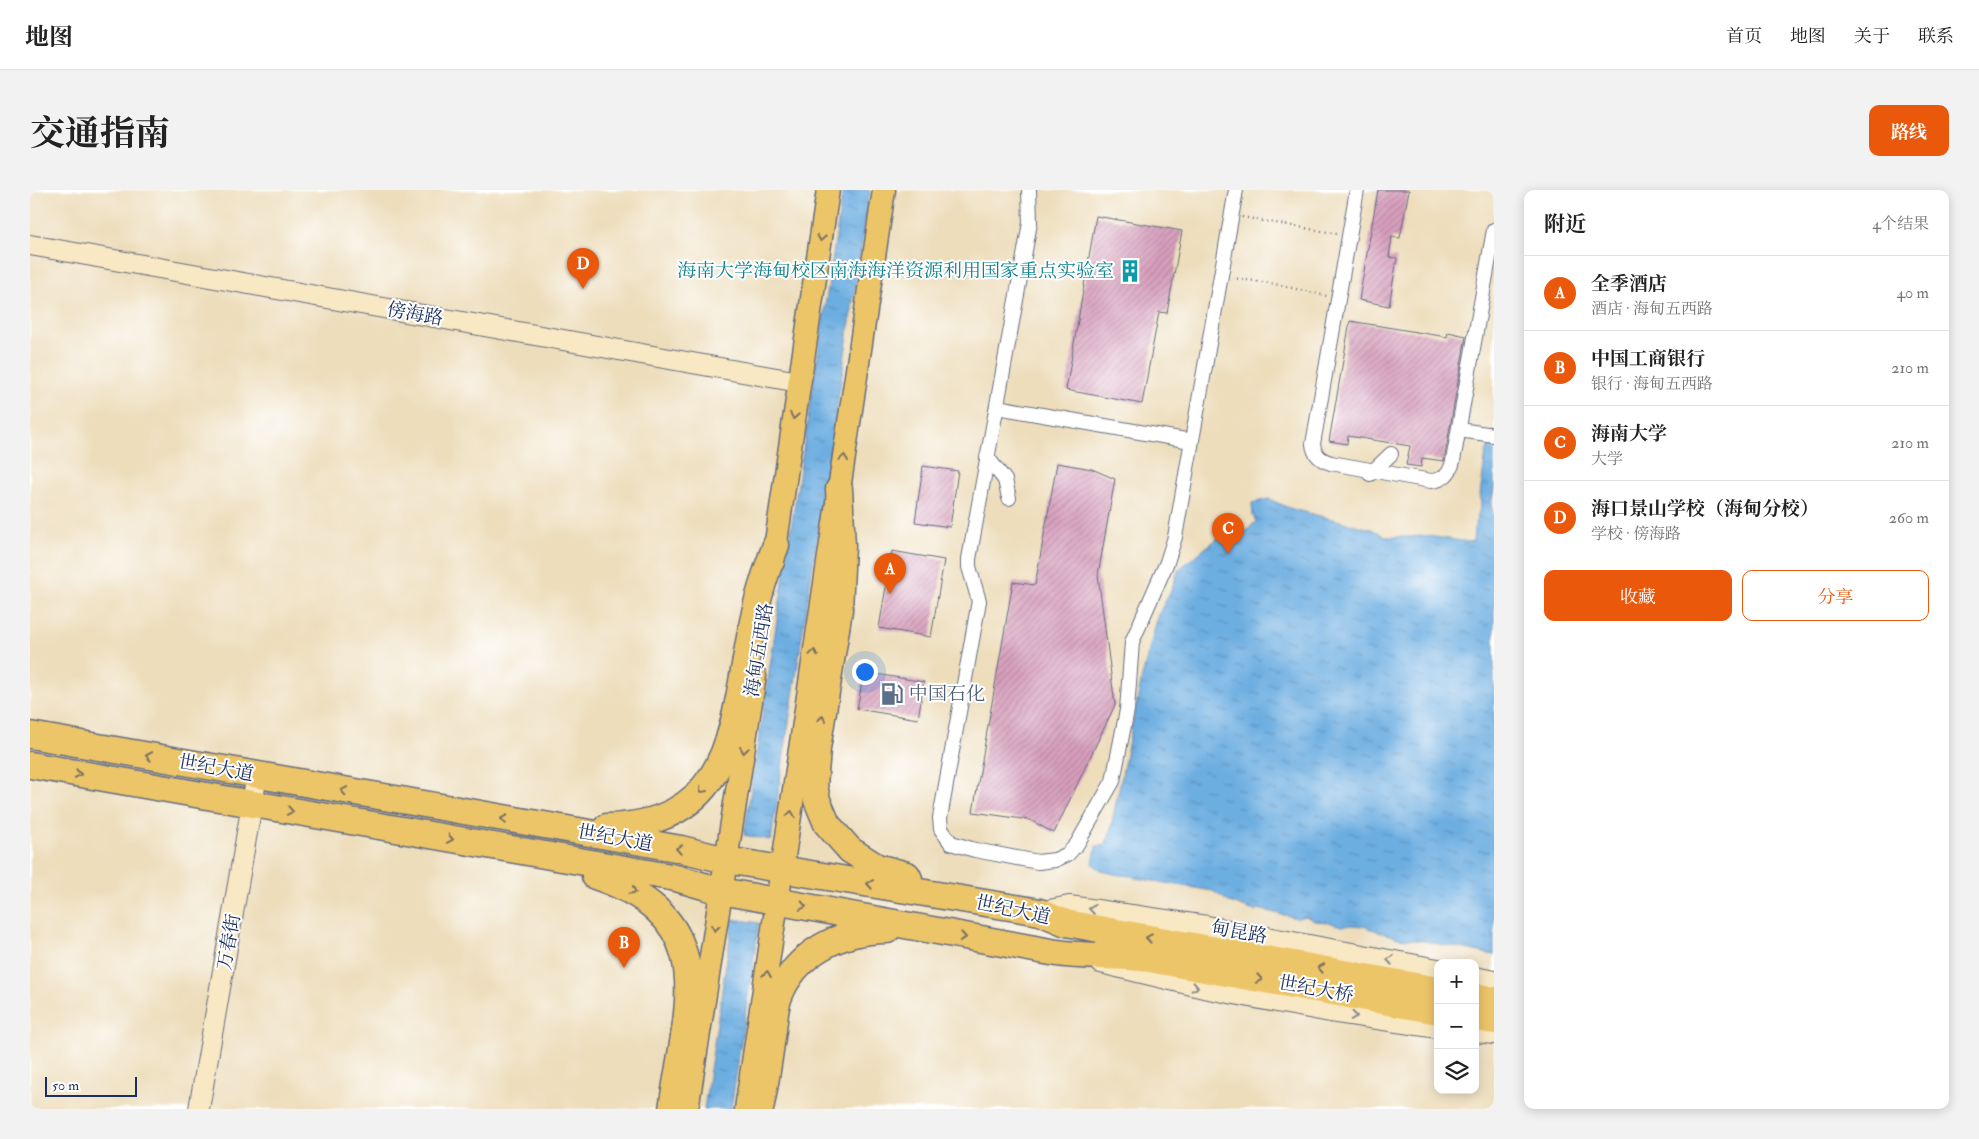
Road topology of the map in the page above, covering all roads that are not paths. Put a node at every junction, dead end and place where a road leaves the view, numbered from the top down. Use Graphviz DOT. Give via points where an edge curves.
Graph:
graph roads {
  1 [pos="828,190"];
  2 [pos="884,190"];
  3 [pos="1029,190"];
  4 [pos="1036,190"];
  5 [pos="1228,190"];
  6 [pos="1236,190"];
  7 [pos="1352,190"];
  8 [pos="1357,190"];
  9 [pos="1494,230"];
  10 [pos="30,245"];
  11 [pos="30,252"];
  12 [pos="1492,261"];
  13 [pos="799,386"];
  14 [pos="1002,405"];
  15 [pos="1461,430"];
  16 [pos="1494,435"];
  17 [pos="1189,439"];
  18 [pos="1391,454"];
  19 [pos="989,460"];
  20 [pos="1371,473"];
  21 [pos="839,489"];
  22 [pos="1009,498"];
  23 [pos="776,545"];
  24 [pos="30,735"];
  25 [pos="30,765"];
  26 [pos="260,776"];
  27 [pos="256,805"];
  28 [pos="552,827"];
  29 [pos="539,854"];
  30 [pos="726,860"];
  31 [pos="783,869"];
  32 [pos="721,891"];
  33 [pos="912,891"];
  34 [pos="777,902"];
  35 [pos="1040,912"];
  36 [pos="898,925"];
  37 [pos="1080,957"];
  38 [pos="1196,957"];
  39 [pos="1434,968"];
  40 [pos="1479,978"];
  41 [pos="1494,981"];
  42 [pos="1434,989"];
  43 [pos="1479,997"];
  44 [pos="1494,1000"];
  45 [pos="1434,1010"];
  46 [pos="1479,1019"];
  47 [pos="1494,1021"];
  48 [pos="1434,1027"];
  49 [pos="1479,1032"];
  50 [pos="1494,1034"];
  51 [pos="199,1109"];
  52 [pos="206,1109"];
  53 [pos="672,1109"];
  54 [pos="687,1109"];
  55 [pos="746,1109"];
  56 [pos="760,1109"];
  1 -- 13 [label="main road, 海甸五西路, one-way"];
  21 -- 2 [label="main road, one-way"];
  3 -- 14 [label="street" via="1030,223"];
  4 -- 14 [label="street" via="1038,224"];
  5 -- 17 [label="street"];
  6 -- 17 [label="street"];
  7 -- 20 [label="street" via="1309,443 1315,461 1323,465"];
  8 -- 20 [label="street" via="1314,449 1324,461"];
  9 -- 12 [label="street"];
  10 -- 13 [label="street, 傍海路"];
  11 -- 13 [label="street, 傍海路"];
  12 -- 15 [label="street"];
  13 -- 23 [label="main road, 海甸五西路, one-way"];
  14 -- 17 [label="street"];
  14 -- 19 [label="street"];
  15 -- 16 [label="street"];
  15 -- 20 [label="street" via="1456,467 1447,482 1430,485"];
  17 -- 19 [label="street" via="1170,536 1126,644 1122,708 1107,779 1072,840 1059,852 1038,856 963,841 951,833 946,819 984,602 975,560"];
  18 -- 20 [label="street"];
  19 -- 22 [label="street" via="1005,480"];
  31 -- 21 [label="main road, one-way"];
  33 -- 21 [label="highway, one-way" via="908,875 877,867 842,843 822,812 814,785 838,610 842,546"];
  23 -- 28 [label="highway, one-way" via="762,583 731,729 722,759 708,782 693,800 660,819 612,827 566,823"];
  23 -- 30 [label="main road, 海甸五西路, one-way"];
  26 -- 24 [label="highway, 世纪大道, one-way"];
  25 -- 27 [label="highway, 世纪大道, one-way"];
  26 -- 27 [label="street, 万春街"];
  28 -- 26 [label="highway, 世纪大道, one-way"];
  27 -- 29 [label="highway, 世纪大道, one-way"];
  27 -- 51 [label="street, 万春街"];
  27 -- 52 [label="street, 万春街"];
  30 -- 28 [label="highway, 世纪大道, one-way"];
  29 -- 32 [label="highway, 世纪大道" via="676,878"];
  29 -- 53 [label="highway, one-way" via="640,895 664,914 678,936 687,960 689,993"];
  30 -- 31 [label="highway, 世纪大道"];
  30 -- 32 [label="main road, 海甸五西路"];
  33 -- 31 [label="highway, 世纪大道, one-way"];
  31 -- 34 [label="main road"];
  32 -- 34 [label="highway, 世纪大道"];
  32 -- 54 [label="main road, 海甸五西路, one-way"];
  33 -- 35 [label="highway, 世纪大道"];
  34 -- 36 [label="highway, 世纪大道, one-way"];
  55 -- 34 [label="main road, one-way"];
  38 -- 35 [label="highway, 世纪大道, one-way" via="1066,924"];
  39 -- 35 [label="street, 甸昆路, one-way" via="1207,926 1078,907"];
  36 -- 37 [label="highway, 世纪大道, one-way"];
  36 -- 56 [label="highway" via="835,940 809,955 796,968 777,1001"];
  37 -- 38 [label="highway, 世纪大道"];
  37 -- 48 [label="street, one-way" via="1208,989 1339,1014"];
  42 -- 38 [label="highway, 世纪大桥, one-way"];
  38 -- 45 [label="highway, 世纪大桥, one-way"];
  40 -- 41 [label="street"];
  43 -- 44 [label="highway"];
  46 -- 47 [label="highway"];
  49 -- 50 [label="street"];
}
